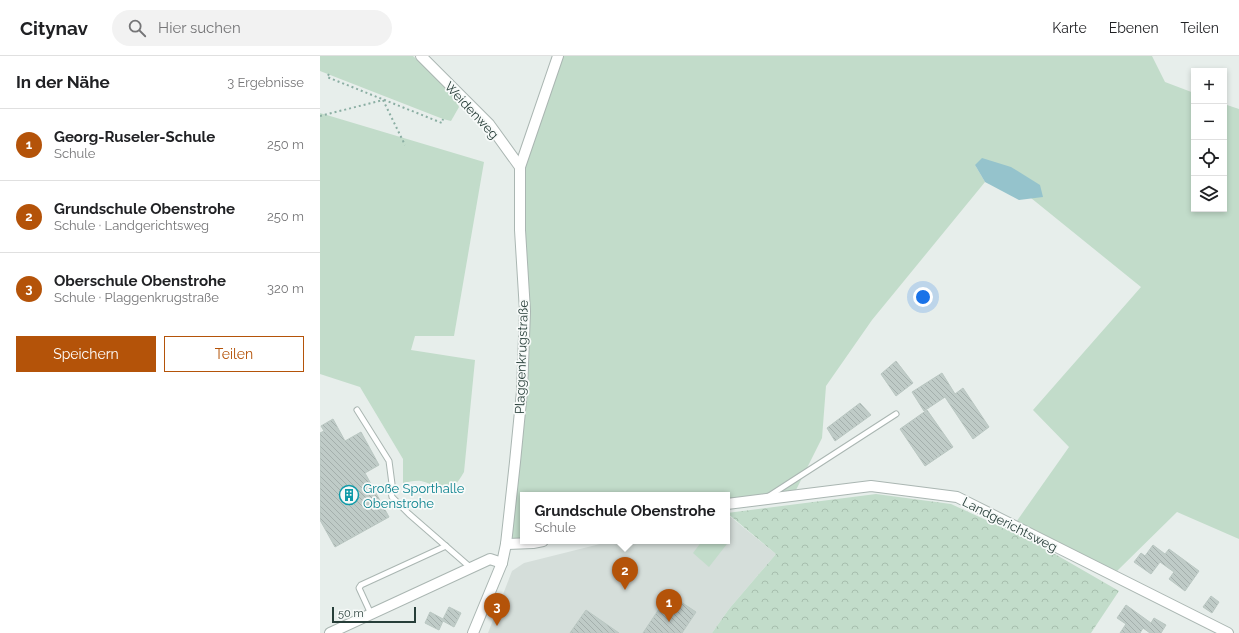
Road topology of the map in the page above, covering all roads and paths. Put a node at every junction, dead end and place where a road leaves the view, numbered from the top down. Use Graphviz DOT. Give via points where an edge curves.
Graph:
graph roads {
  1 [pos="421,56"];
  2 [pos="558,56"];
  3 [pos="329,74"];
  4 [pos="383,100"];
  5 [pos="320,116"];
  6 [pos="443,119"];
  7 [pos="405,145"];
  8 [pos="520,167"];
  9 [pos="357,410"];
  10 [pos="896,414"];
  11 [pos="765,499"];
  12 [pos="730,504"];
  13 [pos="506,544"];
  14 [pos="520,544"];
  15 [pos="446,546"];
  16 [pos="502,563"];
  17 [pos="471,568"];
  18 [pos="371,614"];
  19 [pos="330,633"];
  20 [pos="473,633"];
  21 [pos="1228,633"];
  1 -- 8 [label="street, Weidenweg" via="489,124"];
  2 -- 8 [label="street, Plaggenkrugstraße"];
  3 -- 4 [label="path" via="327,78"];
  4 -- 5 [label="path"];
  4 -- 6 [label="path" via="442,123"];
  4 -- 7 [label="path"];
  8 -- 13 [label="street, Plaggenkrugstraße" via="520,230 525,311 522,391"];
  9 -- 15 [label="lane" via="389,461 392,497"];
  10 -- 11 [label="lane"];
  11 -- 12 [label="street, Landgerichtsweg"];
  11 -- 21 [label="street, Landgerichtsweg" via="871,486 957,498"];
  13 -- 14 [label="street"];
  13 -- 16 [label="street, Plaggenkrugstraße"];
  15 -- 17 [label="lane"];
  15 -- 18 [label="lane" via="360,585"];
  16 -- 17 [label="street" via="490,559"];
  16 -- 20 [label="street, Plaggenkrugstraße"];
  17 -- 18 [label="street"];
  18 -- 19 [label="street"];
}
